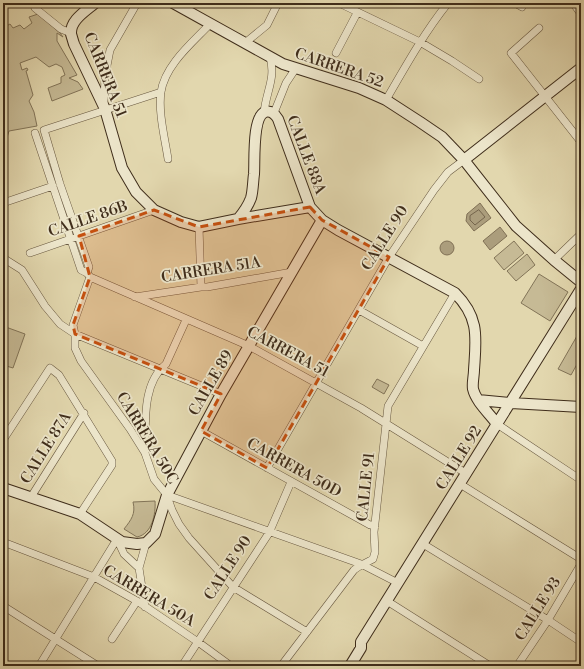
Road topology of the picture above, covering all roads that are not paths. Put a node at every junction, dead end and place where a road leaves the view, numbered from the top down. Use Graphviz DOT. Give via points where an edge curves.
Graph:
graph roads {
  1 [pos="95,3"];
  2 [pos="137,3"];
  3 [pos="172,3"];
  4 [pos="278,3"];
  5 [pos="339,3"];
  6 [pos="515,3"];
  7 [pos="573,3"];
  8 [pos="444,5"];
  9 [pos="522,7"];
  10 [pos="35,8"];
  11 [pos="357,12"];
  12 [pos="581,14"];
  13 [pos="210,24"];
  14 [pos="540,28"];
  15 [pos="71,33"];
  16 [pos="420,42"];
  17 [pos="245,43"];
  18 [pos="336,53"];
  19 [pos="270,57"];
  20 [pos="296,68"];
  21 [pos="581,68"];
  22 [pos="479,79"];
  23 [pos="161,92"];
  24 [pos="544,96"];
  25 [pos="386,100"];
  26 [pos="105,109"];
  27 [pos="269,113"];
  28 [pos="35,133"];
  29 [pos="581,142"];
  30 [pos="168,159"];
  31 [pos="464,160"];
  32 [pos="53,186"];
  33 [pos="3,203"];
  34 [pos="310,207"];
  35 [pos="154,210"];
  36 [pos="238,219"];
  37 [pos="322,220"];
  38 [pos="199,227"];
  39 [pos="581,234"];
  40 [pos="79,236"];
  41 [pos="71,240"];
  42 [pos="30,253"];
  43 [pos="3,258"];
  44 [pos="389,258"];
  45 [pos="554,260"];
  46 [pos="292,272"];
  47 [pos="88,275"];
  48 [pos="581,282"];
  49 [pos="201,287"];
  50 [pos="581,289"];
  51 [pos="455,293"];
  52 [pos="135,297"];
  53 [pos="359,310"];
  54 [pos="186,320"];
  55 [pos="75,334"];
  56 [pos="249,346"];
  57 [pos="423,346"];
  58 [pos="159,369"];
  59 [pos="316,384"];
  60 [pos="221,394"];
  61 [pos="478,400"];
  62 [pos="511,403"];
  63 [pos="581,407"];
  64 [pos="488,412"];
  65 [pos="84,413"];
  66 [pos="386,423"];
  67 [pos="497,424"];
  68 [pos="201,431"];
  69 [pos="489,437"];
  70 [pos="3,440"];
  71 [pos="145,454"];
  72 [pos="267,468"];
  73 [pos="467,474"];
  74 [pos="581,480"];
  75 [pos="291,482"];
  76 [pos="460,484"];
  77 [pos="3,488"];
  78 [pos="167,495"];
  79 [pos="31,497"];
  80 [pos="80,514"];
  81 [pos="375,525"];
  82 [pos="269,533"];
  83 [pos="117,539"];
  84 [pos="3,542"];
  85 [pos="146,543"];
  86 [pos="423,544"];
  87 [pos="581,559"];
  88 [pos="361,564"];
  89 [pos="581,564"];
  90 [pos="139,568"];
  91 [pos="94,577"];
  92 [pos="398,583"];
  93 [pos="233,587"];
  94 [pos="387,600"];
  95 [pos="137,601"];
  96 [pos="3,606"];
  97 [pos="145,607"];
  98 [pos="548,620"];
  99 [pos="307,632"];
  100 [pos="112,638"];
  101 [pos="56,639"];
  102 [pos="198,642"];
  103 [pos="581,642"];
  104 [pos="350,665"];
  105 [pos="39,666"];
  106 [pos="98,666"];
  107 [pos="182,666"];
  108 [pos="230,666"];
  109 [pos="281,666"];
  110 [pos="490,666"];
  111 [pos="517,666"];
  1 -- 15 [label="street, CARRERA 51" via="78,18"];
  2 -- 26 [label="street" via="110,50 105,76"];
  3 -- 13 [label="street, CARRERA 52"];
  4 -- 17 [label="street" via="267,25"];
  5 -- 11 [label="street"];
  6 -- 9 [label="street"];
  7 -- 12 [label="street"];
  8 -- 16 [label="street"];
  10 -- 15 [label="street" via="61,29"];
  11 -- 16 [label="street"];
  11 -- 18 [label="street"];
  13 -- 17 [label="street, CARRERA 52"];
  13 -- 23 [label="street" via="177,60 167,74"];
  14 -- 24 [label="street" via="511,53"];
  15 -- 26 [label="street, CARRERA 51"];
  16 -- 22 [label="street"];
  16 -- 25 [label="street"];
  17 -- 19 [label="street, CARRERA 52"];
  19 -- 20 [label="street, CARRERA 52"];
  19 -- 27 [label="street, CALLE 88A" via="273,75 264,103"];
  20 -- 25 [label="street, CARRERA 52" via="359,88"];
  20 -- 27 [label="street, CALLE 88A"];
  21 -- 24 [label="street, CALLE 90"];
  23 -- 26 [label="street"];
  23 -- 30 [label="street" via="160,109"];
  24 -- 29 [label="street"];
  24 -- 31 [label="street, CALLE 90"];
  25 -- 31 [label="street, CARRERA 52" via="442,137"];
  26 -- 35 [label="street, CARRERA 51" via="122,168 136,192"];
  26 -- 40 [label="street" via="44,130"];
  27 -- 34 [label="street, CALLE 88A" via="278,118"];
  27 -- 36 [label="street, CALLE 88A" via="260,116 256,126 251,198"];
  28 -- 32 [label="street"];
  31 -- 44 [label="street, CALLE 90" via="448,172 434,190"];
  31 -- 45 [label="street, CARRERA 52" via="516,226"];
  32 -- 33 [label="street"];
  32 -- 41 [label="street"];
  34 -- 36 [label="street, CARRERA 51"];
  34 -- 37 [label="street"];
  35 -- 38 [label="street, CARRERA 51"];
  35 -- 40 [label="street, CALLE 86B"];
  36 -- 38 [label="street, CARRERA 51"];
  37 -- 44 [label="street"];
  37 -- 46 [label="street, CALLE 89"];
  38 -- 49 [label="street"];
  39 -- 45 [label="street"];
  40 -- 41 [label="street, CALLE 86B"];
  40 -- 47 [label="street" via="89,267"];
  41 -- 42 [label="street, CALLE 86B"];
  41 -- 47 [label="street" via="81,270"];
  43 -- 55 [label="street" via="22,270 45,306 60,324"];
  44 -- 51 [label="street"];
  44 -- 53 [label="street, CALLE 90"];
  45 -- 48 [label="street, CARRERA 52"];
  46 -- 49 [label="street, CARRERA 51A"];
  46 -- 56 [label="street, CALLE 89"];
  47 -- 52 [label="street, CARRERA 51"];
  47 -- 55 [label="street, CARRERA 50C" via="73,325"];
  49 -- 52 [label="street, CARRERA 51A"];
  50 -- 62 [label="street, CALLE 92"];
  51 -- 57 [label="street, CALLE 91"];
  51 -- 61 [label="street" via="469,311 474,326 476,339 473,389"];
  52 -- 54 [label="street, CARRERA 51"];
  53 -- 57 [label="street"];
  53 -- 59 [label="street, CALLE 90"];
  54 -- 56 [label="street, CARRERA 51"];
  54 -- 58 [label="street" via="166,364"];
  55 -- 58 [label="street"];
  55 -- 71 [label="street, CARRERA 50C" via="75,348 81,361"];
  56 -- 59 [label="street, CARRERA 51"];
  56 -- 60 [label="street, CALLE 89"];
  57 -- 66 [label="street, CALLE 91" via="388,406"];
  58 -- 60 [label="street"];
  58 -- 71 [label="street" via="148,392"];
  59 -- 66 [label="street, CARRERA 51"];
  59 -- 72 [label="street, CALLE 90"];
  60 -- 68 [label="street, CALLE 89"];
  61 -- 62 [label="street"];
  61 -- 64 [label="street"];
  62 -- 63 [label="street"];
  62 -- 67 [label="street, CALLE 92"];
  64 -- 67 [label="street"];
  64 -- 69 [label="street"];
  65 -- 70 [label="street" via="59,375 50,368"];
  65 -- 79 [label="street, CALLE 87A"];
  65 -- 80 [label="street" via="112,465"];
  66 -- 73 [label="street, CARRERA 51"];
  66 -- 81 [label="street, CALLE 91"];
  67 -- 69 [label="street, CALLE 92"];
  67 -- 74 [label="street"];
  68 -- 72 [label="street, CARRERA 50D"];
  68 -- 78 [label="street, CALLE 89"];
  69 -- 73 [label="street, CALLE 92"];
  71 -- 78 [label="street, CARRERA 50C" via="154,479"];
  72 -- 75 [label="street, CARRERA 50D"];
  73 -- 76 [label="street, CALLE 92"];
  75 -- 81 [label="street, CARRERA 50D" via="370,525"];
  75 -- 82 [label="street, CALLE 90"];
  76 -- 86 [label="street, CALLE 92"];
  76 -- 87 [label="street"];
  77 -- 79 [label="street"];
  78 -- 82 [label="street, CARRERA 50C"];
  78 -- 85 [label="street, CALLE 89" via="155,534"];
  78 -- 93 [label="street" via="179,524 189,538"];
  79 -- 80 [label="street"];
  80 -- 83 [label="street"];
  81 -- 88 [label="street, CALLE 91" via="373,559"];
  82 -- 88 [label="street, CARRERA 50C"];
  82 -- 93 [label="street, CALLE 90"];
  83 -- 85 [label="street" via="127,543"];
  83 -- 90 [label="street" via="124,554"];
  83 -- 91 [label="street"];
  84 -- 91 [label="street, CARRERA 50A"];
  85 -- 90 [label="street"];
  86 -- 92 [label="street, CALLE 92"];
  86 -- 98 [label="street"];
  88 -- 92 [label="street, CARRERA 50C"];
  88 -- 99 [label="street, CALLE 91"];
  89 -- 98 [label="street, CALLE 93"];
  90 -- 97 [label="street"];
  91 -- 95 [label="street, CARRERA 50A"];
  91 -- 101 [label="street"];
  92 -- 94 [label="street, CALLE 92"];
  93 -- 99 [label="street"];
  93 -- 102 [label="street, CALLE 90"];
  94 -- 104 [label="street, CALLE 92"];
  94 -- 110 [label="street"];
  95 -- 97 [label="street, CARRERA 50A"];
  95 -- 100 [label="street"];
  96 -- 101 [label="street"];
  97 -- 102 [label="street, CARRERA 50A"];
  98 -- 103 [label="street"];
  98 -- 111 [label="street, CALLE 93"];
  99 -- 109 [label="street, CALLE 91"];
  101 -- 105 [label="street"];
  101 -- 106 [label="street"];
  102 -- 107 [label="street, CALLE 90"];
  102 -- 108 [label="street, CARRERA 50A"];
}
